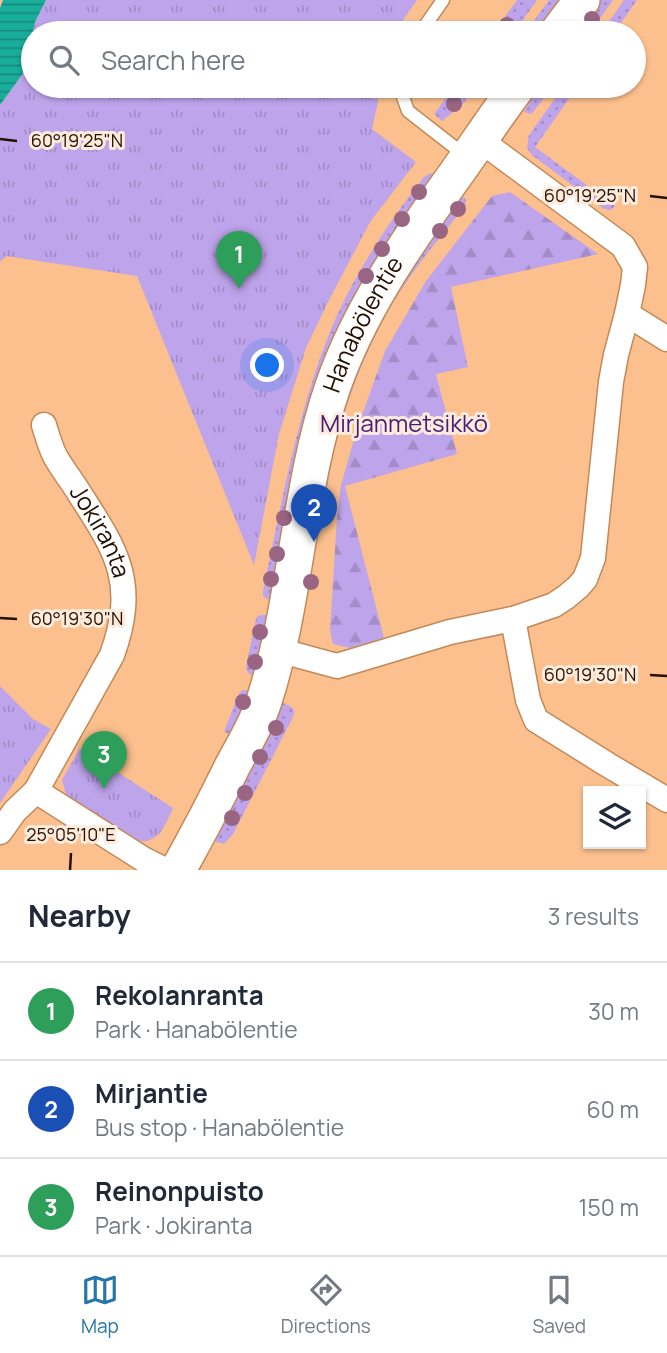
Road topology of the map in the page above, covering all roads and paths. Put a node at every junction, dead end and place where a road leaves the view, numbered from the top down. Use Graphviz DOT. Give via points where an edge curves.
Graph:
graph roads {
  1 [pos="443,0"];
  2 [pos="582,0"];
  3 [pos="428,21"];
  4 [pos="566,21"];
  5 [pos="404,98"];
  6 [pos="510,98"];
  7 [pos="474,149"];
  8 [pos="627,314"];
  9 [pos="667,339"];
  10 [pos="44,425"];
  11 [pos="513,619"];
  12 [pos="278,650"];
  13 [pos="36,792"];
  14 [pos="667,800"];
  15 [pos="0,832"];
  16 [pos="165,870"];
  17 [pos="178,870"];
  1 -- 3 [label="lane"];
  2 -- 4 [label="street"];
  5 -- 7 [label="lane" via="408,111"];
  6 -- 7 [label="street, Hanabölentie"];
  7 -- 8 [label="street" via="623,246 635,267"];
  7 -- 12 [label="street, Hanabölentie" via="374,297 345,355 310,475"];
  8 -- 9 [label="street"];
  8 -- 11 [label="street" via="611,382 593,558 578,587 554,605"];
  10 -- 13 [label="street, Jokiranta" via="55,456 117,558 124,606 112,655"];
  11 -- 12 [label="street" via="450,632 337,666"];
  11 -- 14 [label="street" via="527,700 536,720"];
  12 -- 17 [label="street, Hanabölentie" via="264,704"];
  13 -- 15 [label="street, Jokiranta"];
  13 -- 16 [label="street"];
}
